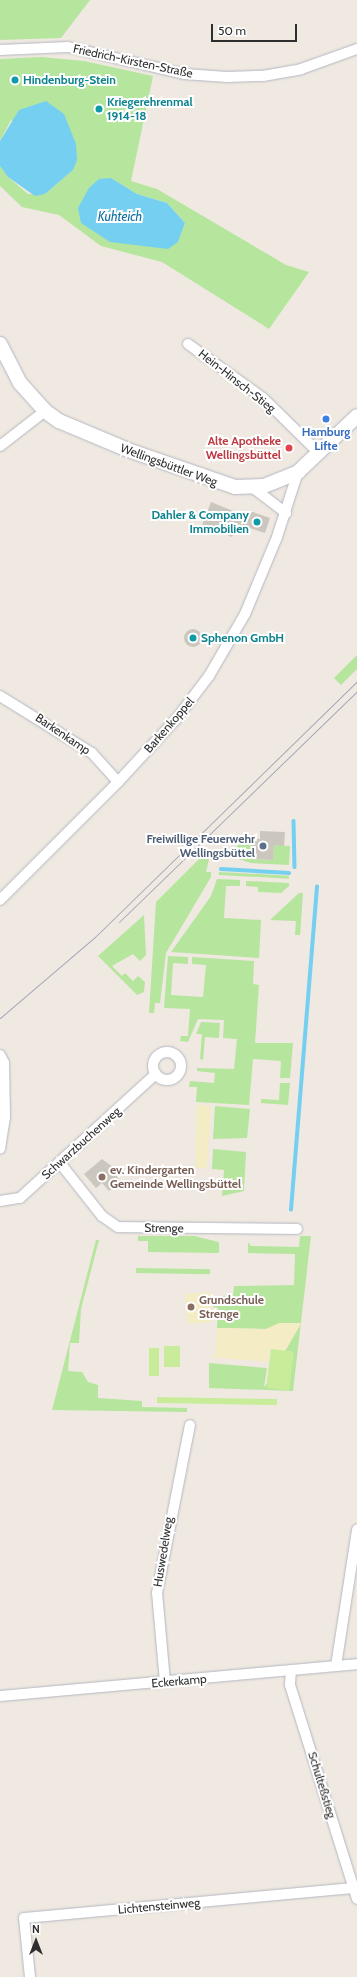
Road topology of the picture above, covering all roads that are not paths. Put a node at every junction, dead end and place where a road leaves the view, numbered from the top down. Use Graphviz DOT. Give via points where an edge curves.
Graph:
graph roads {
  1 [pos="357,49"];
  2 [pos="0,50"];
  3 [pos="0,344"];
  4 [pos="188,344"];
  5 [pos="45,411"];
  6 [pos="357,416"];
  7 [pos="0,446"];
  8 [pos="319,453"];
  9 [pos="298,472"];
  10 [pos="252,488"];
  11 [pos="286,513"];
  12 [pos="0,696"];
  13 [pos="118,782"];
  14 [pos="0,900"];
  15 [pos="0,1056"];
  16 [pos="156,1074"];
  17 [pos="0,1149"];
  18 [pos="60,1163"];
  19 [pos="0,1201"];
  20 [pos="297,1229"];
  21 [pos="190,1425"];
  22 [pos="357,1530"];
  23 [pos="357,1664"];
  24 [pos="336,1666"];
  25 [pos="291,1670"];
  26 [pos="165,1682"];
  27 [pos="0,1696"];
  28 [pos="354,1888"];
  29 [pos="357,1899"];
  30 [pos="30,1977"];
  1 -- 2 [label="street, Friedrich-Kirsten-Straße" via="301,69 264,76 227,77 184,74 68,47"];
  3 -- 5 [label="main road, Wellingsbüttler Weg" via="20,383"];
  4 -- 8 [label="street, Hein-Hinsch-Stieg" via="263,398"];
  5 -- 7 [label="street"];
  5 -- 10 [label="main road, Wellingsbüttler Weg" via="75,429 208,480"];
  6 -- 8 [label="main road, Wellingsbüttler Weg"];
  8 -- 9 [label="main road, Wellingsbüttler Weg"];
  9 -- 10 [label="main road, Wellingsbüttler Weg" via="276,482"];
  9 -- 11 [label="street, Barkenkoppel"];
  10 -- 11 [label="street"];
  11 -- 13 [label="street, Barkenkoppel" via="245,614 209,676 177,718"];
  12 -- 13 [label="street, Barkenkamp" via="92,753"];
  13 -- 14 [label="street, Barkenkoppel"];
  15 -- 17 [label="street" via="4,1063 5,1117"];
  16 -- 18 [label="street, Schwarzbuchenweg"];
  18 -- 19 [label="street, Schwarzbuchenweg" via="20,1198"];
  18 -- 20 [label="street, Strenge" via="102,1216 118,1228"];
  21 -- 26 [label="street, Huswedelweg" via="156,1593"];
  22 -- 24 [label="street"];
  23 -- 24 [label="street, Eckerkamp"];
  24 -- 25 [label="street, Eckerkamp"];
  25 -- 26 [label="street, Eckerkamp"];
  25 -- 28 [label="street, Schulteßstieg" via="290,1685"];
  26 -- 27 [label="street, Eckerkamp"];
  28 -- 29 [label="street, Schulteßstieg"];
  28 -- 30 [label="street, Lichtensteinweg" via="24,1918"];
}
